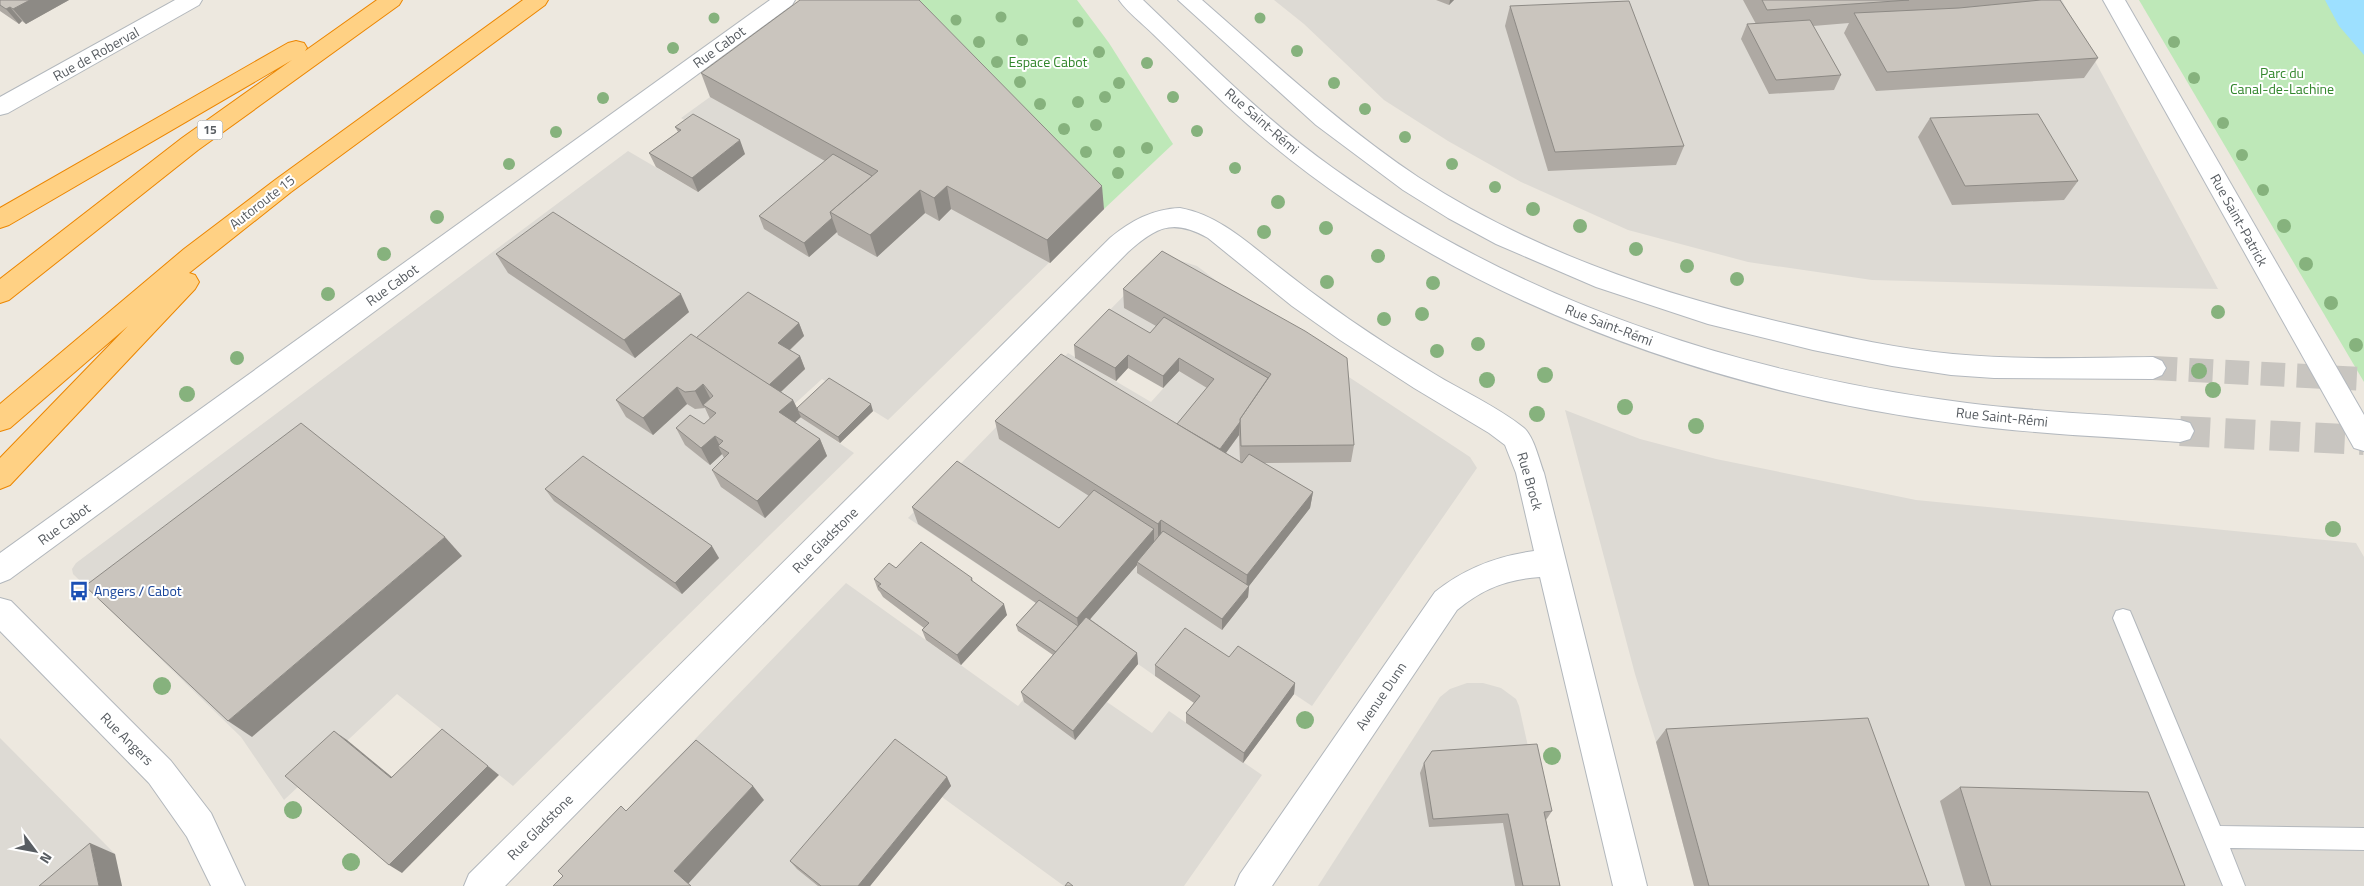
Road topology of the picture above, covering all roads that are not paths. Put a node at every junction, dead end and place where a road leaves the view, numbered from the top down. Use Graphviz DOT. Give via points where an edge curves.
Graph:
graph roads {
  1 [pos="192,0"];
  2 [pos="380,0"];
  3 [pos="391,0"];
  4 [pos="537,0"];
  5 [pos="784,0"];
  6 [pos="1130,0"];
  7 [pos="1189,0"];
  8 [pos="2114,0"];
  9 [pos="0,107"];
  10 [pos="283,186"];
  11 [pos="1182,218"];
  12 [pos="0,219"];
  13 [pos="0,293"];
  14 [pos="2153,368"];
  15 [pos="0,420"];
  16 [pos="2180,431"];
  17 [pos="2364,440"];
  18 [pos="5,471"];
  19 [pos="1551,563"];
  20 [pos="0,570"];
  21 [pos="0,611"];
  22 [pos="2123,618"];
  23 [pos="2214,837"];
  24 [pos="2364,839"];
  25 [pos="228,886"];
  26 [pos="481,886"];
  27 [pos="1252,886"];
  28 [pos="1630,886"];
  29 [pos="2234,886"];
  1 -- 9 [label="street, Rue de Roberval"];
  2 -- 12 [label="highway"];
  3 -- 13 [label="highway, 15" via="190,144"];
  4 -- 10 [label="highway, Autoroute 15"];
  5 -- 20 [label="street, Rue Cabot"];
  6 -- 16 [label="street, Rue Saint-Rémi" via="1250,112 1324,174 1404,227 1547,301 1720,364 1820,389 1965,414"];
  7 -- 14 [label="street" via="1313,110 1410,183 1444,205 1522,245 1610,281 1738,323 1914,359 2024,368"];
  8 -- 17 [label="street, Rue Saint-Patrick"];
  10 -- 15 [label="highway, Autoroute 15" via="193,256"];
  10 -- 18 [label="highway" via="156,312"];
  11 -- 19 [label="street, Rue Brock" via="1199,222 1218,234 1364,344 1500,425 1516,438 1530,473"];
  11 -- 26 [label="street, Rue Gladstone" via="1153,221 1119,245"];
  19 -- 27 [label="street, Avenue Dunn" via="1494,572 1476,579 1446,600"];
  19 -- 28 [label="street, Rue Brock"];
  21 -- 25 [label="street, Rue Angers" via="160,772 199,825"];
  22 -- 23 [label="lane"];
  23 -- 24 [label="lane"];
  23 -- 29 [label="lane"];
}
